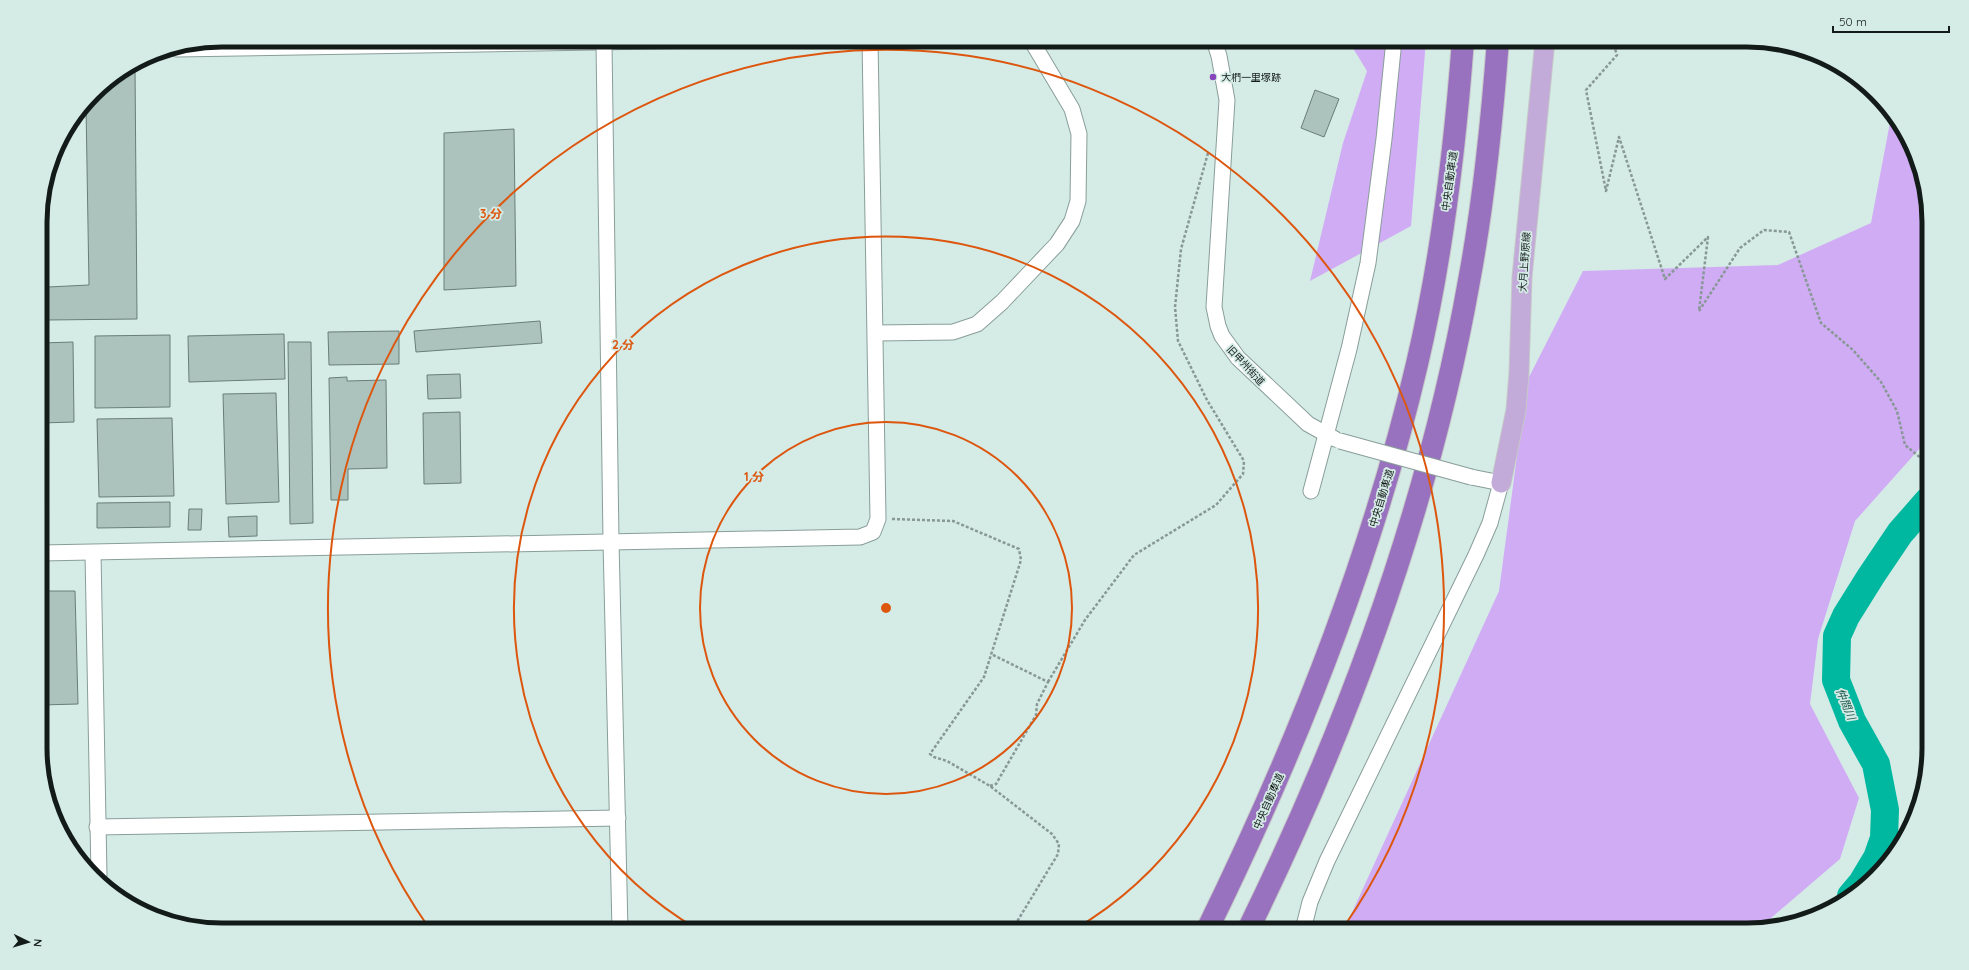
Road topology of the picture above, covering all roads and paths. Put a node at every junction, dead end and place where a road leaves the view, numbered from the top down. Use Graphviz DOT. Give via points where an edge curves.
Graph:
graph roads {
  1 [pos="319,47"];
  2 [pos="604,47"];
  3 [pos="870,47"];
  4 [pos="1035,47"];
  5 [pos="1216,47"];
  6 [pos="1393,47"];
  7 [pos="1462,47"];
  8 [pos="1497,47"];
  9 [pos="1544,47"];
  10 [pos="1614,47"];
  11 [pos="195,49"];
  12 [pos="1226,129"];
  13 [pos="876,333"];
  14 [pos="1334,438"];
  15 [pos="1922,460"];
  16 [pos="1501,484"];
  17 [pos="1312,491"];
  18 [pos="878,518"];
  19 [pos="611,541"];
  20 [pos="47,553"];
  21 [pos="93,553"];
  22 [pos="991,654"];
  23 [pos="1048,682"];
  24 [pos="990,786"];
  25 [pos="618,818"];
  26 [pos="97,827"];
  27 [pos="99,873"];
  28 [pos="620,923"];
  29 [pos="1016,923"];
  30 [pos="1210,923"];
  31 [pos="1251,923"];
  32 [pos="1305,923"];
  1 -- 11 [label="street"];
  2 -- 19 [label="street"];
  3 -- 13 [label="street"];
  4 -- 13 [label="street" via="1072,109 1079,134 1078,201 1072,221 1057,244 1002,302 977,324 953,332"];
  5 -- 12 [label="street, 旧甲州街道" via="1227,100"];
  6 -- 14 [label="street" via="1368,264"];
  7 -- 30 [label="highway, 中央自動車道" via="1457,119 1435,274 1397,444 1342,615 1310,699 1264,810"];
  8 -- 31 [label="highway" via="1492,120 1471,274 1452,369 1430,454 1379,621 1350,703 1308,804"];
  9 -- 16 [label="main road, 大月上野原線" via="1522,277 1519,373"];
  10 -- 15 [label="path" via="1617,55 1586,90 1606,190 1619,137 1665,279 1708,237 1699,311 1740,248 1764,230 1789,232 1821,323 1853,350 1881,382 1898,411 1905,445"];
  12 -- 14 [label="street, 旧甲州街道" via="1214,307 1218,326 1231,350 1274,393 1308,424"];
  12 -- 23 [label="path" via="1210,145 1190,213 1181,249 1175,307 1178,342 1207,400 1244,460 1243,474 1216,504 1134,555 1085,620"];
  13 -- 18 [label="street"];
  14 -- 16 [label="street, 旧甲州街道, bridge"];
  14 -- 17 [label="street"];
  16 -- 32 [label="street" via="1490,523 1476,556 1327,861 1310,902"];
  18 -- 19 [label="street" via="873,532 860,537"];
  18 -- 22 [label="path" via="953,521 1019,549 1021,560"];
  19 -- 21 [label="street"];
  19 -- 25 [label="street"];
  20 -- 21 [label="street"];
  21 -- 26 [label="street"];
  22 -- 23 [label="path"];
  22 -- 24 [label="path" via="984,677 930,754"];
  23 -- 24 [label="path" via="1037,704 1036,715 996,784"];
  24 -- 29 [label="path" via="1052,834 1059,844 1058,854"];
  25 -- 26 [label="street"];
  25 -- 28 [label="street"];
  26 -- 27 [label="street"];
}
